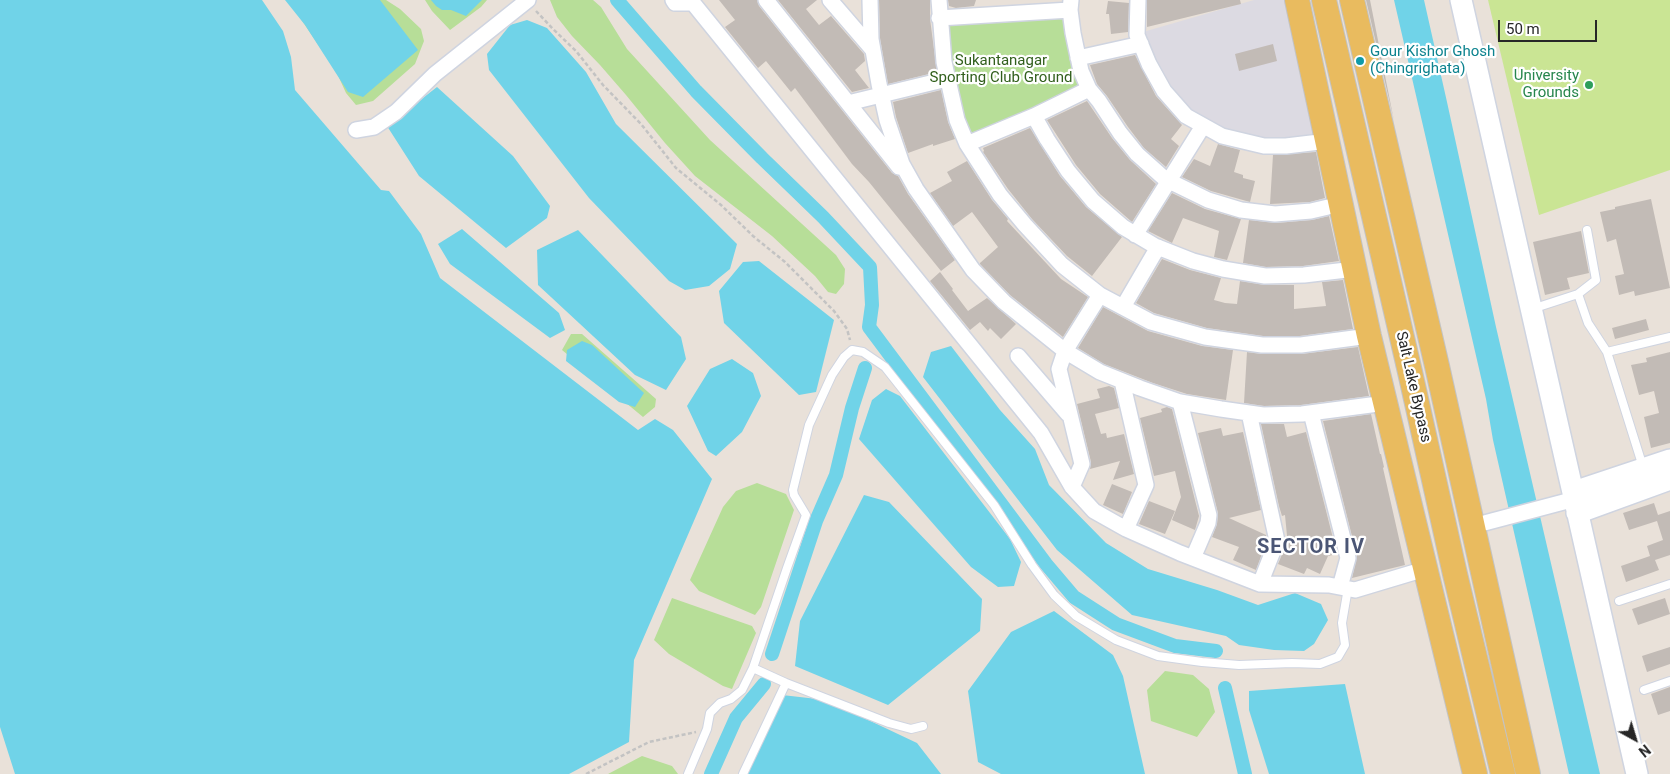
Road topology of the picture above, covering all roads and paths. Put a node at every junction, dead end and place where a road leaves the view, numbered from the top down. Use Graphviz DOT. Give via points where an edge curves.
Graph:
graph roads {
  1 [pos="673,0"];
  2 [pos="766,0"];
  3 [pos="830,0"];
  4 [pos="870,0"];
  5 [pos="939,0"];
  6 [pos="1138,0"];
  7 [pos="1297,0"];
  8 [pos="1324,0"];
  9 [pos="1352,0"];
  10 [pos="1461,0"];
  11 [pos="528,1"];
  12 [pos="1070,5"];
  13 [pos="1011,7"];
  14 [pos="939,18"];
  15 [pos="1333,41"];
  16 [pos="1141,44"];
  17 [pos="1308,47"];
  18 [pos="873,50"];
  19 [pos="1078,58"];
  20 [pos="947,79"];
  21 [pos="1089,89"];
  22 [pos="881,94"];
  23 [pos="848,103"];
  24 [pos="1034,116"];
  25 [pos="1203,126"];
  26 [pos="356,130"];
  27 [pos="1328,140"];
  28 [pos="968,144"];
  29 [pos="1170,181"];
  30 [pos="916,189"];
  31 [pos="1341,204"];
  32 [pos="1587,230"];
  33 [pos="1135,235"];
  34 [pos="1158,247"];
  35 [pos="1355,269"];
  36 [pos="1578,294"];
  37 [pos="1100,295"];
  38 [pos="1122,307"];
  39 [pos="1532,309"];
  40 [pos="1369,336"];
  41 [pos="1670,337"];
  42 [pos="852,350"];
  43 [pos="1066,351"];
  44 [pos="1607,352"];
  45 [pos="1018,356"];
  46 [pos="1122,381"];
  47 [pos="1180,402"];
  48 [pos="1386,403"];
  49 [pos="1250,413"];
  50 [pos="1311,413"];
  51 [pos="1070,417"];
  52 [pos="1670,460"];
  53 [pos="1643,469"];
  54 [pos="1670,479"];
  55 [pos="1072,487"];
  56 [pos="1571,502"];
  57 [pos="1484,523"];
  58 [pos="1126,529"];
  59 [pos="1193,558"];
  60 [pos="1425,570"];
  61 [pos="1260,584"];
  62 [pos="1670,584"];
  63 [pos="1344,588"];
  64 [pos="1619,602"];
  65 [pos="753,668"];
  66 [pos="1670,681"];
  67 [pos="786,683"];
  68 [pos="1644,690"];
  69 [pos="923,726"];
  70 [pos="707,729"];
  71 [pos="586,774"];
  72 [pos="688,774"];
  73 [pos="743,774"];
  74 [pos="1475,774"];
  75 [pos="1503,774"];
  76 [pos="1528,774"];
  77 [pos="1637,774"];
  1 -- 55 [label="street" via="676,3 693,2 1041,433"];
  2 -- 23 [label="street"];
  3 -- 18 [label="street"];
  4 -- 18 [label="street"];
  5 -- 14 [label="street"];
  6 -- 16 [label="street" via="1137,35"];
  7 -- 17 [label="main road, Salt Lake Bypass"];
  8 -- 15 [label="main road, Salt Lake Bypass"];
  9 -- 57 [label="main road, Salt Lake Bypass" via="1435,356"];
  10 -- 39 [label="street"];
  11 -- 26 [label="street" via="435,74 396,112 374,128"];
  11 -- 42 [label="path" via="641,124 676,168 785,262 834,311 847,329"];
  12 -- 13 [label="street"];
  12 -- 19 [label="street"];
  13 -- 14 [label="street"];
  14 -- 20 [label="street"];
  15 -- 17 [label="street"];
  15 -- 75 [label="main road, Salt Lake Bypass"];
  16 -- 19 [label="street"];
  16 -- 25 [label="street" via="1164,91 1186,116"];
  17 -- 27 [label="main road, Salt Lake Bypass"];
  18 -- 22 [label="street"];
  19 -- 21 [label="street"];
  20 -- 22 [label="street"];
  20 -- 28 [label="street" via="957,120"];
  21 -- 24 [label="street"];
  21 -- 29 [label="street" via="1137,154"];
  22 -- 23 [label="street"];
  22 -- 30 [label="street" via="902,164"];
  23 -- 30 [label="street"];
  24 -- 28 [label="street"];
  24 -- 33 [label="street" via="1068,171 1093,200"];
  25 -- 27 [label="street" via="1222,136 1264,146"];
  25 -- 29 [label="street"];
  27 -- 31 [label="main road, Salt Lake Bypass"];
  28 -- 37 [label="street" via="1000,195 1025,225 1062,265"];
  29 -- 31 [label="street" via="1208,200 1241,210 1275,214"];
  29 -- 33 [label="street"];
  30 -- 43 [label="street" via="973,270 1004,302"];
  31 -- 35 [label="main road, Salt Lake Bypass"];
  32 -- 36 [label="lane" via="1596,280"];
  33 -- 34 [label="street"];
  34 -- 35 [label="street" via="1193,261 1265,276"];
  34 -- 38 [label="street"];
  35 -- 40 [label="main road, Salt Lake Bypass"];
  36 -- 39 [label="lane"];
  36 -- 44 [label="lane" via="1588,323"];
  37 -- 38 [label="street"];
  37 -- 43 [label="street"];
  38 -- 40 [label="street" via="1151,322 1205,337 1262,345 1301,346"];
  39 -- 56 [label="street"];
  40 -- 48 [label="main road, Salt Lake Bypass"];
  41 -- 44 [label="lane"];
  42 -- 63 [label="lane" via="864,352 885,367 994,505 1054,595 1076,616 1116,640 1158,656 1202,662 1320,664 1338,657 1345,646 1342,623"];
  42 -- 65 [label="lane" via="832,375 809,425 793,490 806,515"];
  43 -- 46 [label="street"];
  43 -- 51 [label="street" via="1059,369"];
  44 -- 53 [label="lane"];
  45 -- 51 [label="street"];
  46 -- 47 [label="street"];
  46 -- 58 [label="street" via="1146,486"];
  47 -- 49 [label="street"];
  47 -- 59 [label="street" via="1209,515"];
  48 -- 50 [label="street"];
  48 -- 60 [label="main road, Salt Lake Bypass"];
  49 -- 50 [label="street"];
  49 -- 61 [label="street" via="1277,541"];
  50 -- 63 [label="street" via="1348,558"];
  51 -- 55 [label="street" via="1082,464"];
  52 -- 53 [label="street"];
  53 -- 56 [label="street"];
  54 -- 56 [label="street"];
  55 -- 58 [label="street" via="1094,511"];
  56 -- 57 [label="street"];
  56 -- 77 [label="street"];
  57 -- 76 [label="main road, Salt Lake Bypass"];
  58 -- 59 [label="street"];
  59 -- 61 [label="street"];
  60 -- 63 [label="street" via="1356,590"];
  60 -- 74 [label="main road, Salt Lake Bypass"];
  61 -- 63 [label="street"];
  62 -- 64 [label="lane"];
  65 -- 67 [label="lane"];
  65 -- 70 [label="lane" via="742,690 710,713"];
  66 -- 68 [label="lane"];
  67 -- 69 [label="lane" via="889,723 911,729"];
  67 -- 73 [label="lane"];
  70 -- 71 [label="path" via="649,742"];
  70 -- 72 [label="lane"];
}
